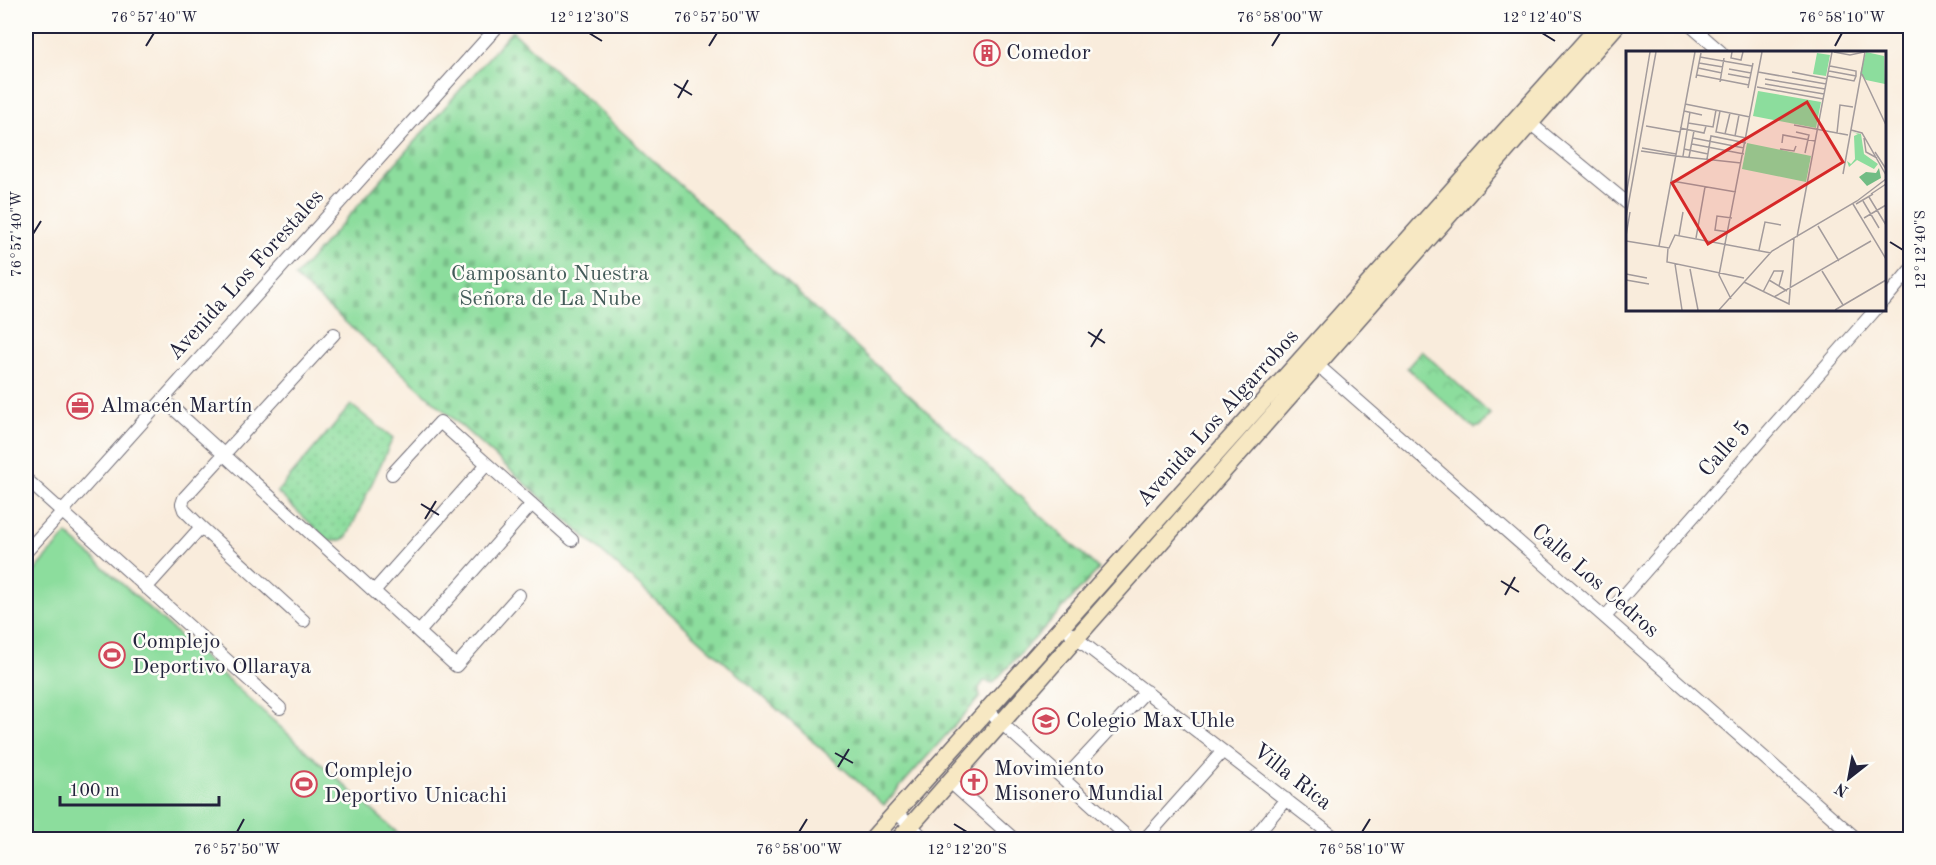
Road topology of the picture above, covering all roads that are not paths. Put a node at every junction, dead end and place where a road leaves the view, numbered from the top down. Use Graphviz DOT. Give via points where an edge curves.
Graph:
graph roads {
  1 [pos="498,26"];
  2 [pos="1599,26"];
  3 [pos="1616,26"];
  4 [pos="1691,26"];
  5 [pos="1720,51"];
  6 [pos="1525,119"];
  7 [pos="1626,202"];
  8 [pos="1911,270"];
  9 [pos="1885,299"];
  10 [pos="1875,310"];
  11 [pos="334,334"];
  12 [pos="1311,359"];
  13 [pos="163,399"];
  14 [pos="224,454"];
  15 [pos="486,464"];
  16 [pos="392,474"];
  17 [pos="26,479"];
  18 [pos="532,504"];
  19 [pos="62,512"];
  20 [pos="201,527"];
  21 [pos="572,540"];
  22 [pos="26,552"];
  23 [pos="146,588"];
  24 [pos="374,591"];
  25 [pos="519,595"];
  26 [pos="1605,617"];
  27 [pos="304,621"];
  28 [pos="1061,627"];
  29 [pos="419,632"];
  30 [pos="1076,638"];
  31 [pos="1146,691"];
  32 [pos="280,708"];
  33 [pos="987,710"];
  34 [pos="1001,723"];
  35 [pos="1223,751"];
  36 [pos="1064,779"];
  37 [pos="950,782"];
  38 [pos="1286,799"];
  39 [pos="896,812"];
  40 [pos="911,825"];
  41 [pos="871,840"];
  42 [pos="898,840"];
  43 [pos="926,840"];
  44 [pos="1015,840"];
  45 [pos="1131,840"];
  46 [pos="1144,840"];
  47 [pos="1252,840"];
  48 [pos="1338,840"];
  49 [pos="1858,840"];
  1 -- 13 [label="street, Avenida Los Forestales"];
  2 -- 6 [label="street, Avenida Los Algarrobos"];
  3 -- 6 [label="street, Avenida Los Algarrobos"];
  4 -- 5 [label="street"];
  6 -- 7 [label="street"];
  6 -- 12 [label="street, Avenida Los Algarrobos"];
  8 -- 9 [label="street"];
  10 -- 26 [label="street, Calle 5"];
  11 -- 14 [label="street"];
  12 -- 26 [label="street, Calle Los Cedros"];
  12 -- 28 [label="street, Avenida Los Algarrobos"];
  12 -- 30 [label="street, Avenida Los Algarrobos"];
  13 -- 14 [label="street"];
  13 -- 19 [label="street, Avenida Los Forestales"];
  14 -- 20 [label="street" via="182,504"];
  14 -- 24 [label="street"];
  15 -- 16 [label="street" via="440,422"];
  15 -- 18 [label="street"];
  15 -- 24 [label="street"];
  17 -- 19 [label="street"];
  18 -- 21 [label="street"];
  18 -- 29 [label="street"];
  19 -- 22 [label="street, Avenida Los Forestales"];
  19 -- 23 [label="street"];
  20 -- 23 [label="street"];
  20 -- 27 [label="street"];
  23 -- 32 [label="street"];
  24 -- 29 [label="street"];
  25 -- 29 [label="street" via="456,666"];
  26 -- 49 [label="street, Calle Los Cedros"];
  28 -- 30 [label="street, Villa Rica"];
  28 -- 33 [label="street, Avenida Los Algarrobos"];
  30 -- 31 [label="street, Villa Rica"];
  30 -- 34 [label="street, Avenida Los Algarrobos"];
  31 -- 35 [label="street, Villa Rica"];
  31 -- 36 [label="street"];
  33 -- 34 [label="street"];
  33 -- 39 [label="street, Avenida Los Algarrobos"];
  34 -- 36 [label="street"];
  34 -- 37 [label="street, Avenida Los Algarrobos"];
  35 -- 38 [label="street, Villa Rica"];
  35 -- 46 [label="street"];
  36 -- 45 [label="street"];
  37 -- 40 [label="street, Avenida Los Algarrobos"];
  37 -- 44 [label="street"];
  38 -- 47 [label="street"];
  38 -- 48 [label="street, Villa Rica"];
  39 -- 40 [label="street"];
  39 -- 41 [label="street, Avenida Los Algarrobos"];
  40 -- 42 [label="street, Avenida Los Algarrobos"];
  40 -- 43 [label="street"];
}
